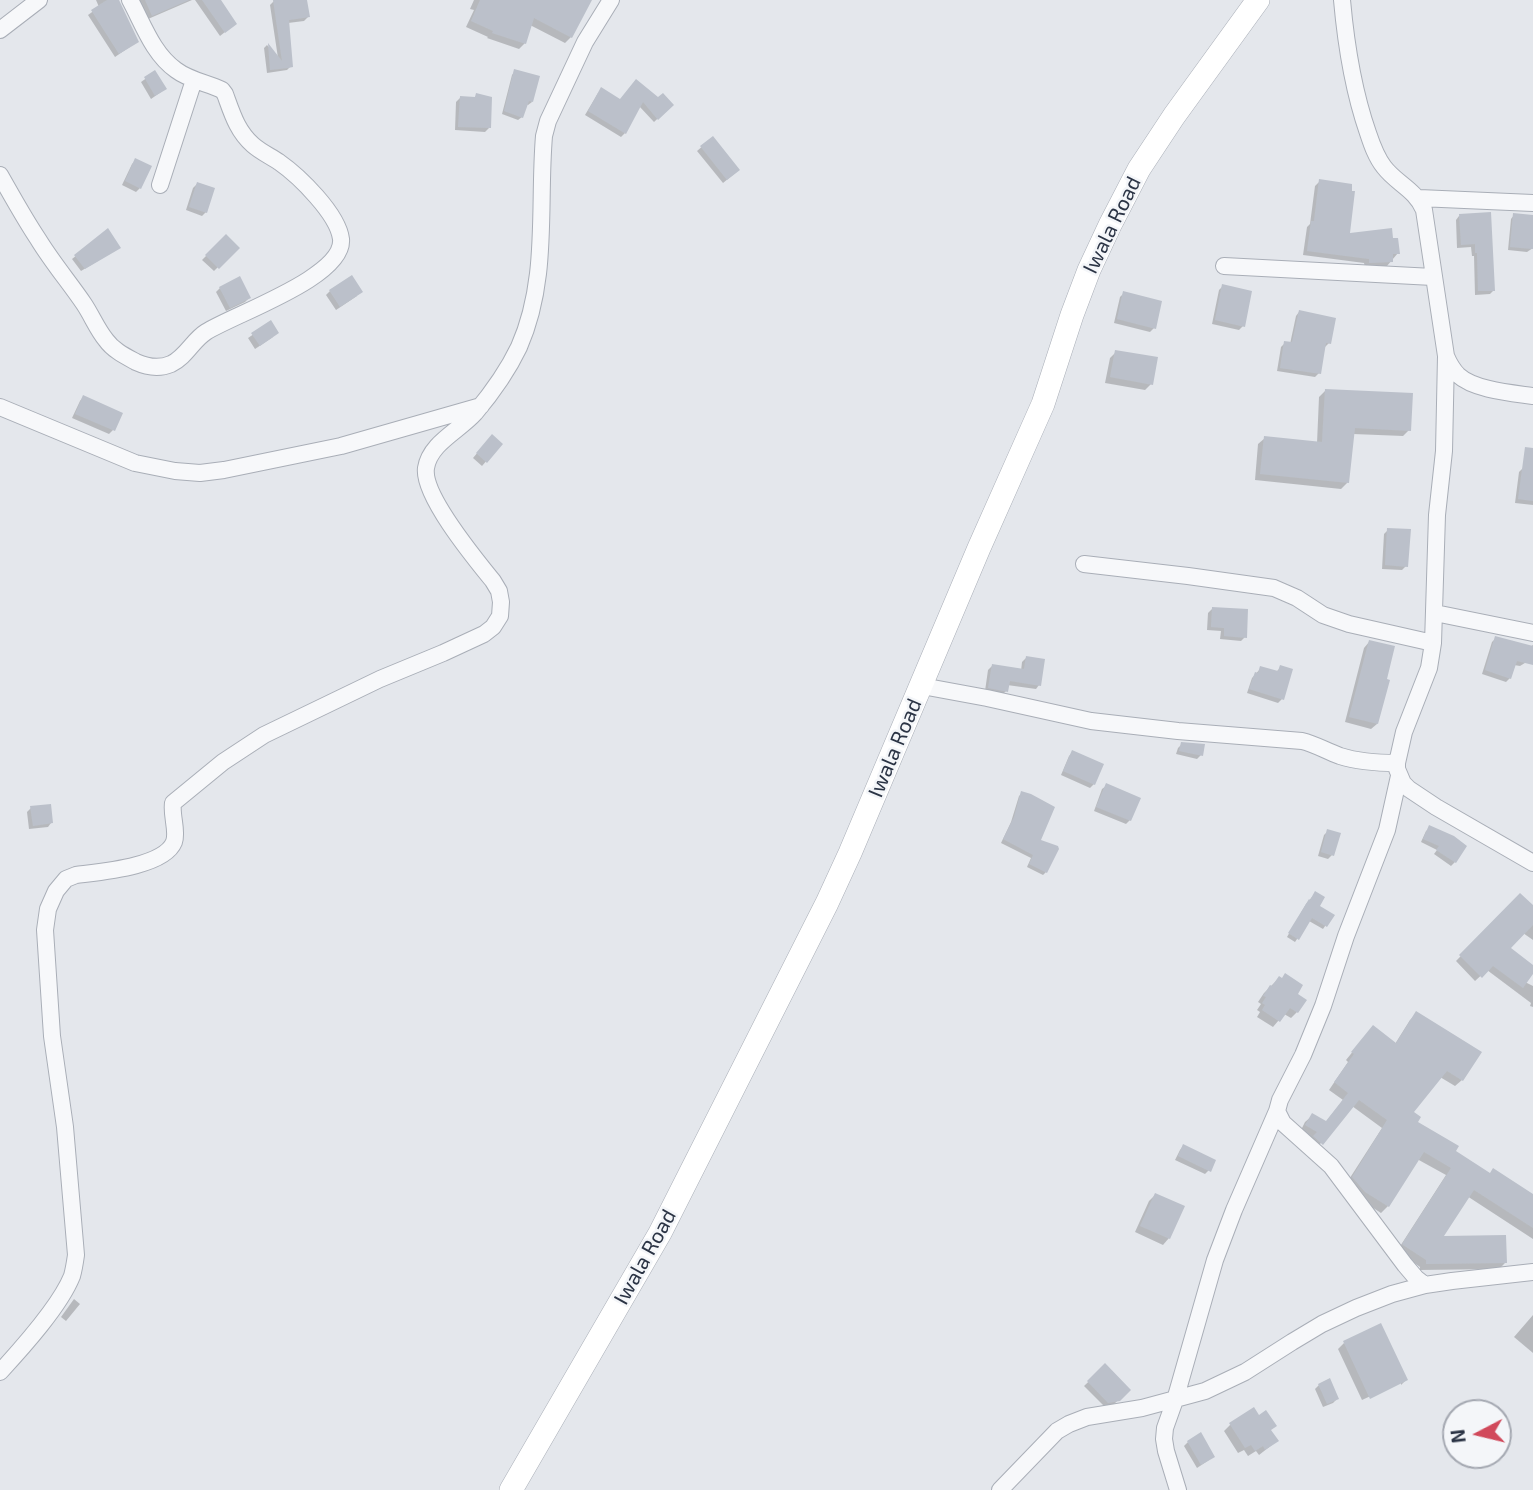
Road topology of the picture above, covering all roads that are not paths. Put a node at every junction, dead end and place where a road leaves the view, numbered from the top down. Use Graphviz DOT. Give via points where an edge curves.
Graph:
graph roads {
  1 [pos="40,0"];
  2 [pos="130,0"];
  3 [pos="611,0"];
  4 [pos="1258,0"];
  5 [pos="1342,0"];
  6 [pos="0,30"];
  7 [pos="194,80"];
  8 [pos="0,175"];
  9 [pos="160,185"];
  10 [pos="1419,198"];
  11 [pos="1533,203"];
  12 [pos="1224,267"];
  13 [pos="1433,277"];
  14 [pos="1446,356"];
  15 [pos="1533,396"];
  16 [pos="481,405"];
  17 [pos="0,407"];
  18 [pos="1084,564"];
  19 [pos="1434,613"];
  20 [pos="1533,634"];
  21 [pos="1433,643"];
  22 [pos="922,686"];
  23 [pos="1398,769"];
  24 [pos="1533,863"];
  25 [pos="1277,1111"];
  26 [pos="1533,1272"];
  27 [pos="1425,1285"];
  28 [pos="0,1372"];
  29 [pos="1175,1400"];
  30 [pos="511,1490"];
  31 [pos="1000,1490"];
  32 [pos="1178,1490"];
  1 -- 6 [label="street"];
  2 -- 7 [label="street" via="163,58"];
  3 -- 16 [label="street" via="585,42 548,121 535,297 518,348"];
  4 -- 22 [label="street, Iwala Road" via="1139,169 1110,225 1072,315 1043,404"];
  5 -- 10 [label="street" via="1356,94 1373,148 1384,167"];
  7 -- 8 [label="street" via="222,90 241,132 301,179 323,204 341,239 340,251 313,278 203,334 170,364 148,367 107,342"];
  7 -- 9 [label="street"];
  10 -- 11 [label="street"];
  10 -- 13 [label="street"];
  12 -- 13 [label="street"];
  13 -- 14 [label="street"];
  14 -- 15 [label="street" via="1452,369 1468,382"];
  14 -- 19 [label="street"];
  16 -- 17 [label="street" via="341,446 200,473 135,463"];
  16 -- 28 [label="street" via="435,449 428,460 426,481 499,591 500,616 492,627 264,734 173,803 175,834 170,848 140,865 76,875 56,891 45,930 76,1255 63,1294"];
  18 -- 21 [label="street" via="1274,588 1336,620"];
  19 -- 20 [label="street"];
  19 -- 21 [label="street"];
  21 -- 23 [label="street" via="1429,668 1404,732"];
  22 -- 23 [label="street" via="1091,721 1302,741 1337,755"];
  22 -- 30 [label="street, Iwala Road" via="827,903 660,1233"];
  23 -- 24 [label="street" via="1409,789"];
  23 -- 25 [label="street" via="1387,830 1323,1006"];
  25 -- 27 [label="street" via="1283,1123 1331,1166"];
  25 -- 29 [label="street" via="1219,1249"];
  26 -- 27 [label="street"];
  27 -- 29 [label="street" via="1356,1308 1229,1381"];
  29 -- 31 [label="street" via="1069,1424"];
  29 -- 32 [label="street" via="1164,1439"];
}
